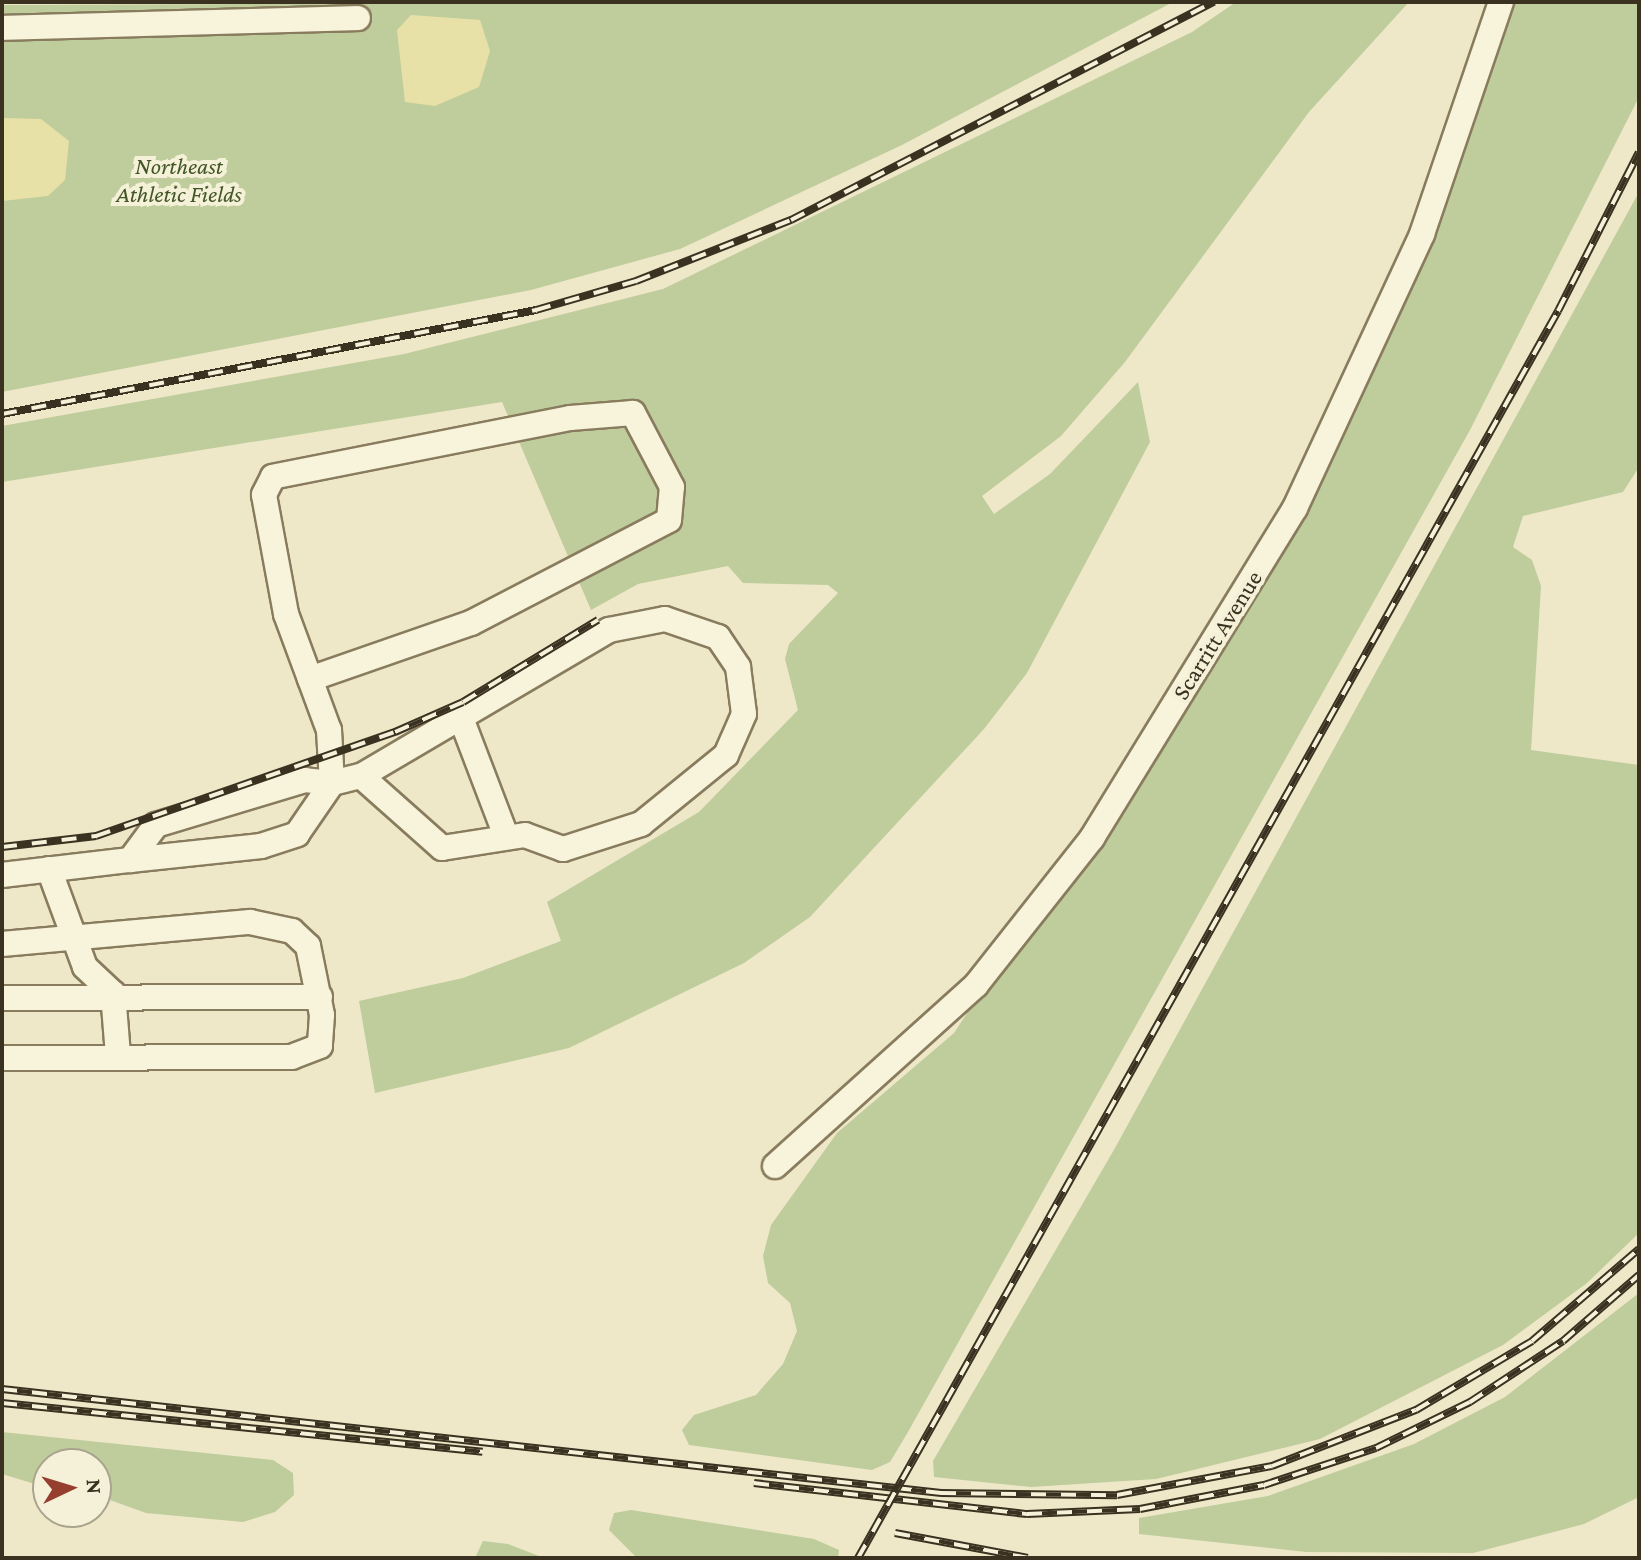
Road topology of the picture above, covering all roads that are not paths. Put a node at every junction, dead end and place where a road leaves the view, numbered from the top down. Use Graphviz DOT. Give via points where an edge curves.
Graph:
graph roads {
  1 [pos="1501,2"];
  2 [pos="358,18"];
  3 [pos="2,28"];
  4 [pos="310,679"];
  5 [pos="461,718"];
  6 [pos="361,776"];
  7 [pos="332,783"];
  8 [pos="506,836"];
  9 [pos="130,860"];
  10 [pos="49,869"];
  11 [pos="2,875"];
  12 [pos="74,940"];
  13 [pos="2,944"];
  14 [pos="113,993"];
  15 [pos="320,997"];
  16 [pos="2,998"];
  17 [pos="118,1055"];
  18 [pos="2,1058"];
  19 [pos="775,1166"];
  1 -- 19 [label="lane, Scarritt Avenue" via="1422,234 1295,508 1092,838 976,985"];
  2 -- 3 [label="lane"];
  4 -- 4 [label="lane" via="286,614 264,495 273,477 570,418 633,413 672,487 669,520 471,623"];
  4 -- 7 [label="lane" via="329,730"];
  5 -- 6 [label="lane"];
  5 -- 8 [label="lane"];
  5 -- 8 [label="lane" via="623,627 665,619 718,637 738,667 744,714 726,755 641,824 563,849"];
  6 -- 7 [label="lane"];
  6 -- 8 [label="lane" via="442,848"];
  7 -- 9 [label="lane" via="305,780 250,793 156,825"];
  7 -- 9 [label="lane" via="297,834 261,846"];
  9 -- 10 [label="lane"];
  10 -- 11 [label="lane"];
  10 -- 12 [label="lane"];
  12 -- 13 [label="lane"];
  12 -- 14 [label="lane" via="85,967"];
  12 -- 15 [label="lane" via="250,922 292,931 308,946"];
  14 -- 15 [label="lane"];
  14 -- 16 [label="lane"];
  14 -- 17 [label="lane"];
  15 -- 17 [label="lane" via="320,1046 292,1057"];
  17 -- 18 [label="lane"];
}
